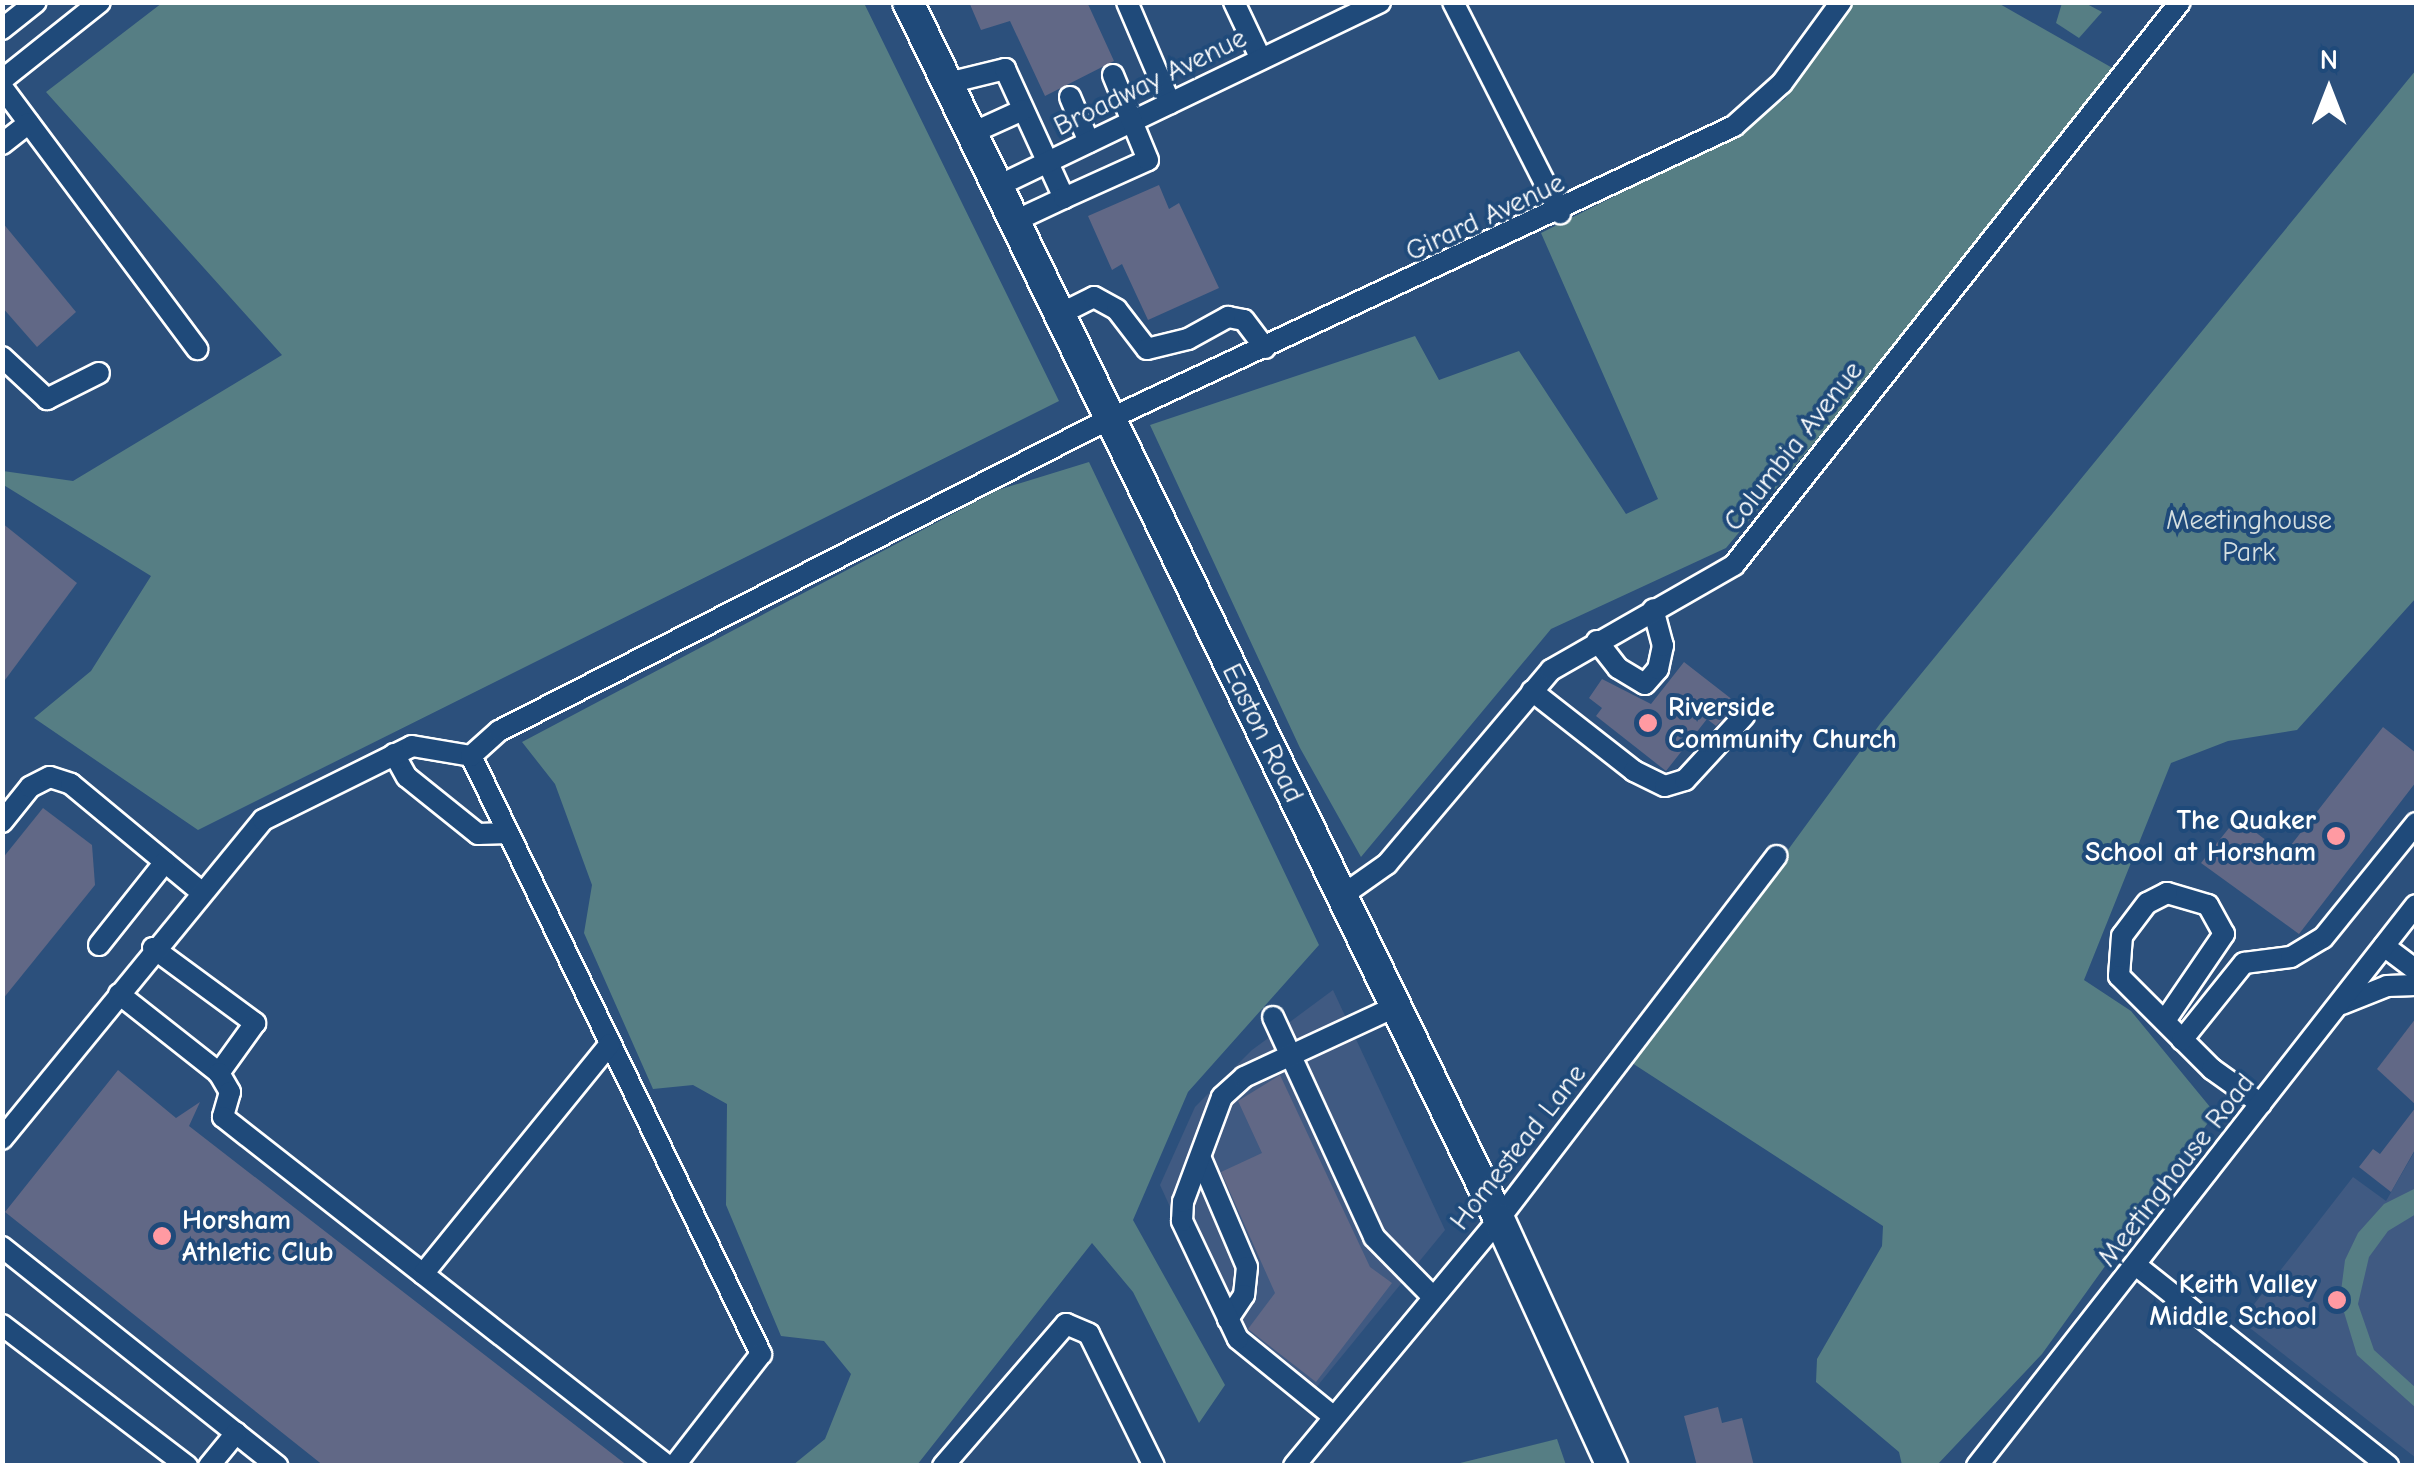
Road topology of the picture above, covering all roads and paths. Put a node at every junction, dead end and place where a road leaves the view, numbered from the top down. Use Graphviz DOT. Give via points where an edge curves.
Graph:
graph roads {
  1 [pos="36,2"];
  2 [pos="100,2"];
  3 [pos="908,2"];
  4 [pos="1127,2"];
  5 [pos="1234,2"];
  6 [pos="1380,2"];
  7 [pos="1453,2"];
  8 [pos="1841,2"];
  9 [pos="2180,2"];
  10 [pos="2,29"];
  11 [pos="1261,59"];
  12 [pos="1113,75"];
  13 [pos="948,83"];
  14 [pos="2,84"];
  15 [pos="1070,97"];
  16 [pos="1170,103"];
  17 [pos="1023,110"];
  18 [pos="1134,120"];
  19 [pos="29,123"];
  20 [pos="972,133"];
  21 [pos="1090,142"];
  22 [pos="2,144"];
  23 [pos="1047,162"];
  24 [pos="998,186"];
  25 [pos="1064,198"];
  26 [pos="1560,214"];
  27 [pos="1015,221"];
  28 [pos="1058,316"];
  29 [pos="1264,348"];
  30 [pos="198,349"];
  31 [pos="2,357"];
  32 [pos="99,374"];
  33 [pos="1108,420"];
  34 [pos="1653,610"];
  35 [pos="1596,640"];
  36 [pos="1532,690"];
  37 [pos="1744,716"];
  38 [pos="394,754"];
  39 [pos="471,756"];
  40 [pos="2,822"];
  41 [pos="2416,823"];
  42 [pos="508,833"];
  43 [pos="1778,856"];
  44 [pos="166,862"];
  45 [pos="200,890"];
  46 [pos="1343,895"];
  47 [pos="2416,905"];
  48 [pos="99,945"];
  49 [pos="2384,946"];
  50 [pos="153,948"];
  51 [pos="2416,970"];
  52 [pos="2416,985"];
  53 [pos="119,994"];
  54 [pos="2340,1005"];
  55 [pos="1397,1006"];
  56 [pos="1274,1016"];
  57 [pos="2166,1019"];
  58 [pos="2182,1040"];
  59 [pos="610,1044"];
  60 [pos="1291,1055"];
  61 [pos="219,1073"];
  62 [pos="2261,1104"];
  63 [pos="2,1140"];
  64 [pos="1201,1159"];
  65 [pos="1499,1218"];
  66 [pos="2,1247"];
  67 [pos="2138,1266"];
  68 [pos="423,1274"];
  69 [pos="1434,1298"];
  70 [pos="1228,1318"];
  71 [pos="2,1325"];
  72 [pos="1334,1417"];
  73 [pos="236,1433"];
  74 [pos="1986,1462"];
  75 [pos="186,1466"];
  76 [pos="209,1466"];
  77 [pos="277,1466"];
  78 [pos="671,1466"];
  79 [pos="943,1466"];
  80 [pos="1154,1466"];
  81 [pos="1294,1466"];
  82 [pos="1612,1466"];
  83 [pos="2388,1466"];
  1 -- 10 [label="street"];
  2 -- 14 [label="street"];
  3 -- 13 [label="highway, Easton Road"];
  4 -- 16 [label="street"];
  5 -- 11 [label="street"];
  6 -- 11 [label="street, Broadway Avenue"];
  7 -- 26 [label="street"];
  8 -- 26 [label="street, Girard Avenue" via="1782,83 1734,126"];
  9 -- 34 [label="street, Columbia Avenue" via="1734,565"];
  11 -- 16 [label="street, Broadway Avenue"];
  12 -- 18 [label="street"];
  13 -- 17 [label="street" via="1005,69"];
  13 -- 20 [label="highway, Easton Road"];
  14 -- 19 [label="street"];
  15 -- 21 [label="street"];
  16 -- 18 [label="street, Broadway Avenue"];
  17 -- 20 [label="street"];
  17 -- 23 [label="street"];
  18 -- 21 [label="street, Broadway Avenue"];
  18 -- 25 [label="street" via="1148,160"];
  19 -- 22 [label="street"];
  19 -- 30 [label="street"];
  20 -- 24 [label="highway, Easton Road"];
  21 -- 23 [label="street, Broadway Avenue"];
  23 -- 24 [label="street, Broadway Avenue"];
  23 -- 25 [label="street"];
  24 -- 27 [label="highway, Easton Road"];
  25 -- 27 [label="street"];
  26 -- 29 [label="street, Girard Avenue"];
  27 -- 28 [label="highway, Easton Road"];
  28 -- 29 [label="street" via="1094,298 1117,310 1146,349 1188,339 1228,317 1244,320"];
  28 -- 33 [label="highway, Easton Road"];
  29 -- 33 [label="street, Girard Avenue"];
  31 -- 32 [label="street" via="47,399"];
  33 -- 39 [label="street, Girard Avenue" via="499,731"];
  33 -- 46 [label="highway, Easton Road"];
  34 -- 35 [label="street, Columbia Avenue"];
  34 -- 35 [label="street" via="1663,646 1658,669 1645,684 1618,668"];
  35 -- 36 [label="street, Columbia Avenue"];
  36 -- 37 [label="street" via="1634,771 1665,786 1685,780"];
  36 -- 46 [label="street, Columbia Avenue" via="1386,864"];
  38 -- 39 [label="street" via="412,746"];
  38 -- 42 [label="street" via="407,777 478,834"];
  38 -- 45 [label="street" via="262,820"];
  39 -- 42 [label="street"];
  40 -- 44 [label="street" via="30,787 50,778 72,784"];
  41 -- 58 [label="street" via="2323,938 2292,957 2244,963"];
  42 -- 59 [label="street"];
  43 -- 65 [label="street, Homestead Lane"];
  44 -- 45 [label="street"];
  44 -- 48 [label="street"];
  45 -- 50 [label="street"];
  46 -- 55 [label="highway, Easton Road"];
  47 -- 49 [label="street, Meetinghouse Road"];
  49 -- 51 [label="street"];
  49 -- 54 [label="street, Meetinghouse Road"];
  50 -- 53 [label="street"];
  50 -- 61 [label="street" via="255,1023"];
  52 -- 54 [label="street" via="2387,986"];
  53 -- 61 [label="street"];
  53 -- 63 [label="street"];
  54 -- 62 [label="street, Meetinghouse Road"];
  55 -- 60 [label="street"];
  55 -- 65 [label="highway, Easton Road"];
  56 -- 60 [label="street"];
  57 -- 57 [label="street" via="2116,967 2132,919 2167,892 2208,905 2224,934"];
  57 -- 58 [label="street"];
  58 -- 62 [label="street"];
  59 -- 68 [label="street"];
  59 -- 78 [label="street" via="761,1354"];
  60 -- 64 [label="street" via="1244,1076 1222,1097"];
  60 -- 69 [label="street" via="1374,1237"];
  61 -- 68 [label="street" via="230,1092 224,1117"];
  62 -- 67 [label="street, Meetinghouse Road"];
  64 -- 70 [label="street" via="1182,1221"];
  64 -- 70 [label="street" via="1247,1267 1244,1294"];
  65 -- 69 [label="street, Homestead Lane"];
  65 -- 82 [label="highway, Easton Road"];
  66 -- 73 [label="street"];
  67 -- 74 [label="street, Meetinghouse Road"];
  67 -- 83 [label="street"];
  68 -- 78 [label="street"];
  69 -- 72 [label="street, Homestead Lane"];
  70 -- 72 [label="street" via="1238,1340"];
  71 -- 75 [label="street"];
  72 -- 81 [label="street, Homestead Lane"];
  73 -- 76 [label="street"];
  73 -- 77 [label="street"];
  79 -- 80 [label="street" via="1066,1324 1089,1334"];
}
